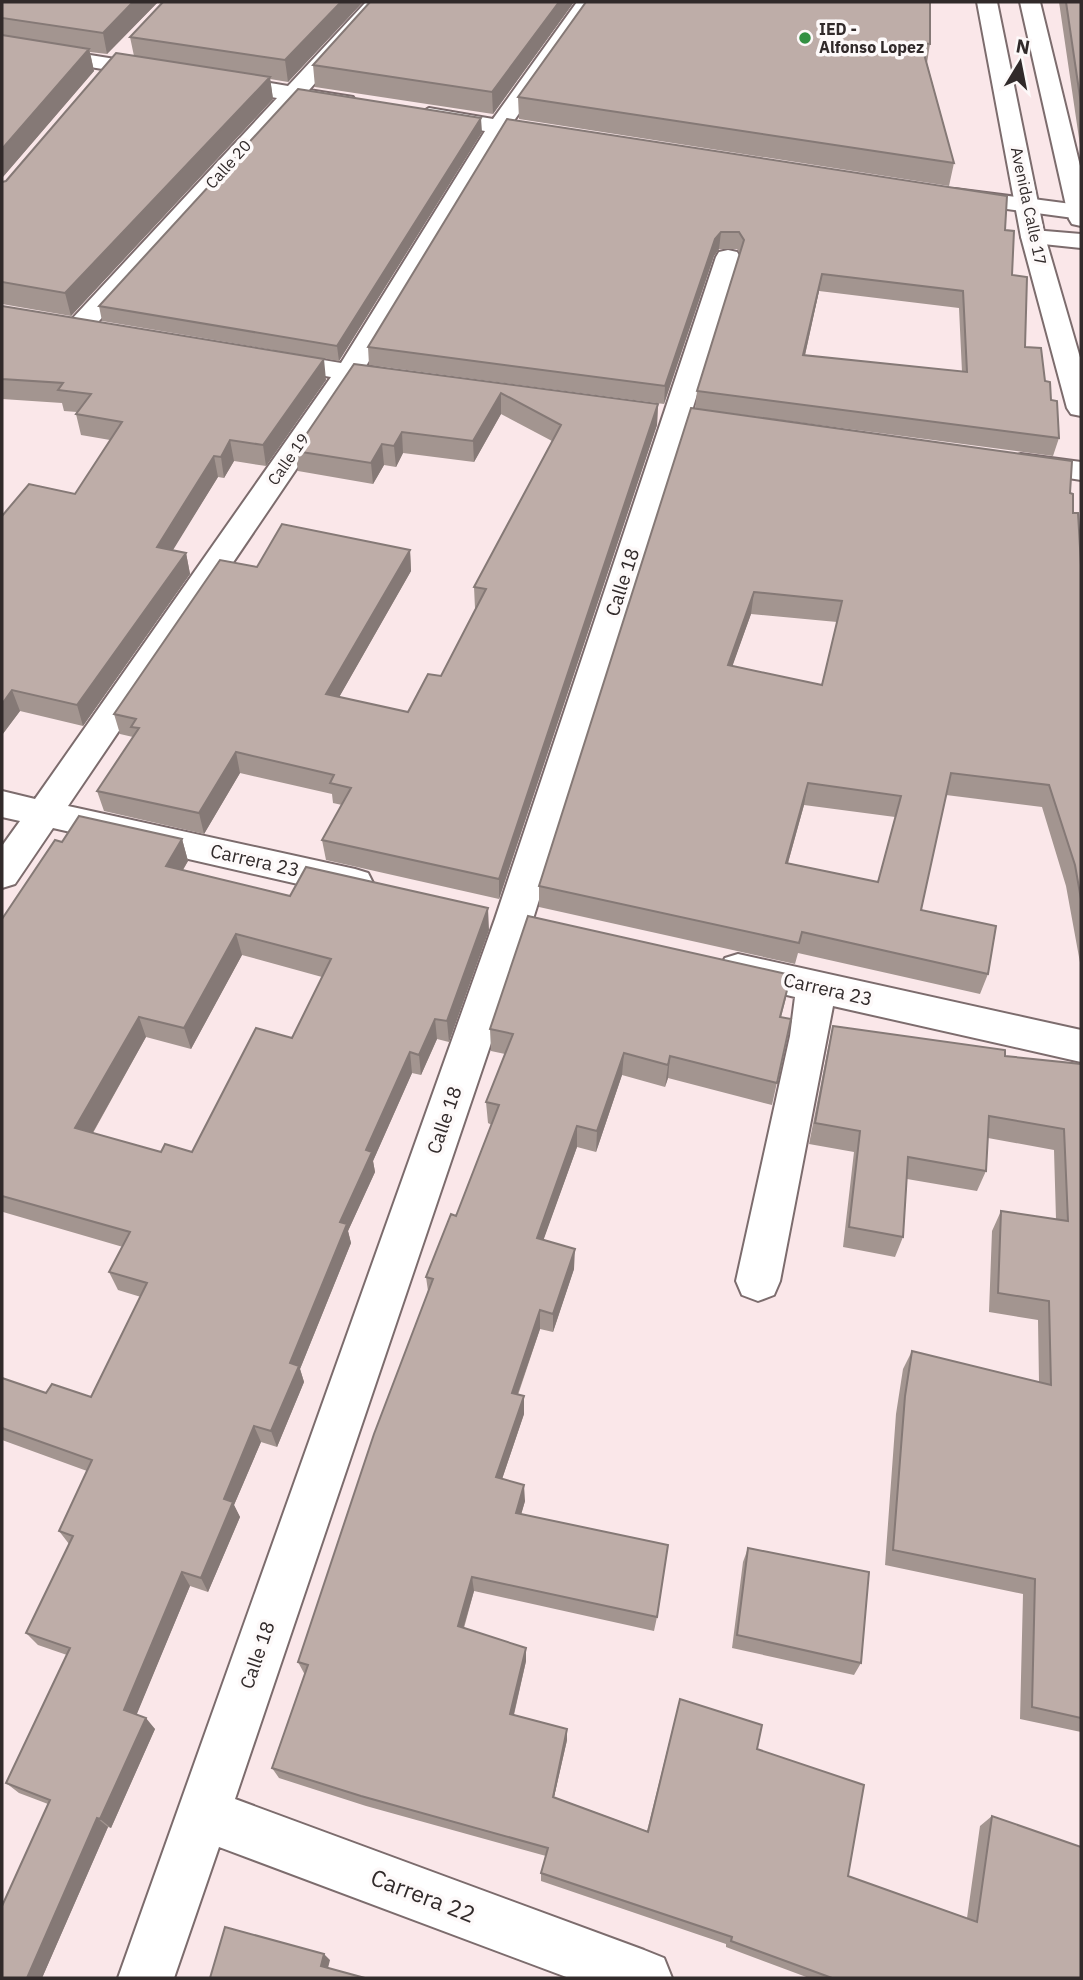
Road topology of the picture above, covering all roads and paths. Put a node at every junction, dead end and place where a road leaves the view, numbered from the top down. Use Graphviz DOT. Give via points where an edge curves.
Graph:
graph roads {
  1 [pos="377,2"];
  2 [pos="587,2"];
  3 [pos="986,2"];
  4 [pos="1031,2"];
  5 [pos="131,46"];
  6 [pos="2,47"];
  7 [pos="114,64"];
  8 [pos="97,85"];
  9 [pos="293,94"];
  10 [pos="361,105"];
  11 [pos="402,111"];
  12 [pos="499,126"];
  13 [pos="580,139"];
  14 [pos="934,193"];
  15 [pos="1029,208"];
  16 [pos="1080,216"];
  17 [pos="1034,237"];
  18 [pos="1081,241"];
  19 [pos="728,257"];
  20 [pos="80,327"];
  21 [pos="254,357"];
  22 [pos="348,373"];
  23 [pos="430,384"];
  24 [pos="1081,408"];
  25 [pos="1000,460"];
  26 [pos="1081,471"];
  27 [pos="2,804"];
  28 [pos="43,812"];
  29 [pos="2,874"];
  30 [pos="393,891"];
  31 [pos="501,916"];
  32 [pos="554,928"];
  33 [pos="698,960"];
  34 [pos="816,986"];
  35 [pos="1081,1046"];
  36 [pos="758,1281"];
  37 [pos="201,1813"];
  38 [pos="146,1978"];
  39 [pos="644,1978"];
  1 -- 9 [label="street, Calle 20"];
  2 -- 12 [label="street, Calle 19"];
  3 -- 15 [label="street, Avenida Calle 17"];
  4 -- 16 [label="street"];
  5 -- 7 [label="street"];
  6 -- 7 [label="street"];
  7 -- 8 [label="street"];
  7 -- 9 [label="street"];
  9 -- 10 [label="street"];
  9 -- 20 [label="street, Calle 20"];
  11 -- 12 [label="street"];
  12 -- 13 [label="street"];
  12 -- 22 [label="street, Calle 19"];
  14 -- 15 [label="street"];
  15 -- 16 [label="street"];
  15 -- 17 [label="street, Avenida Calle 17"];
  17 -- 18 [label="street"];
  17 -- 24 [label="street, Avenida Calle 17"];
  19 -- 31 [label="street, Calle 18"];
  21 -- 22 [label="street"];
  22 -- 23 [label="street"];
  22 -- 28 [label="street, Calle 19"];
  25 -- 26 [label="street"];
  27 -- 28 [label="street, Carrera 23"];
  28 -- 29 [label="street, Calle 19"];
  28 -- 30 [label="street, Carrera 23"];
  31 -- 32 [label="street"];
  31 -- 37 [label="street, Calle 18"];
  33 -- 34 [label="street, Carrera 23"];
  34 -- 35 [label="street, Carrera 23"];
  34 -- 36 [label="street" via="810,1035"];
  37 -- 38 [label="street, Calle 18"];
  37 -- 39 [label="street, Carrera 22"];
}
